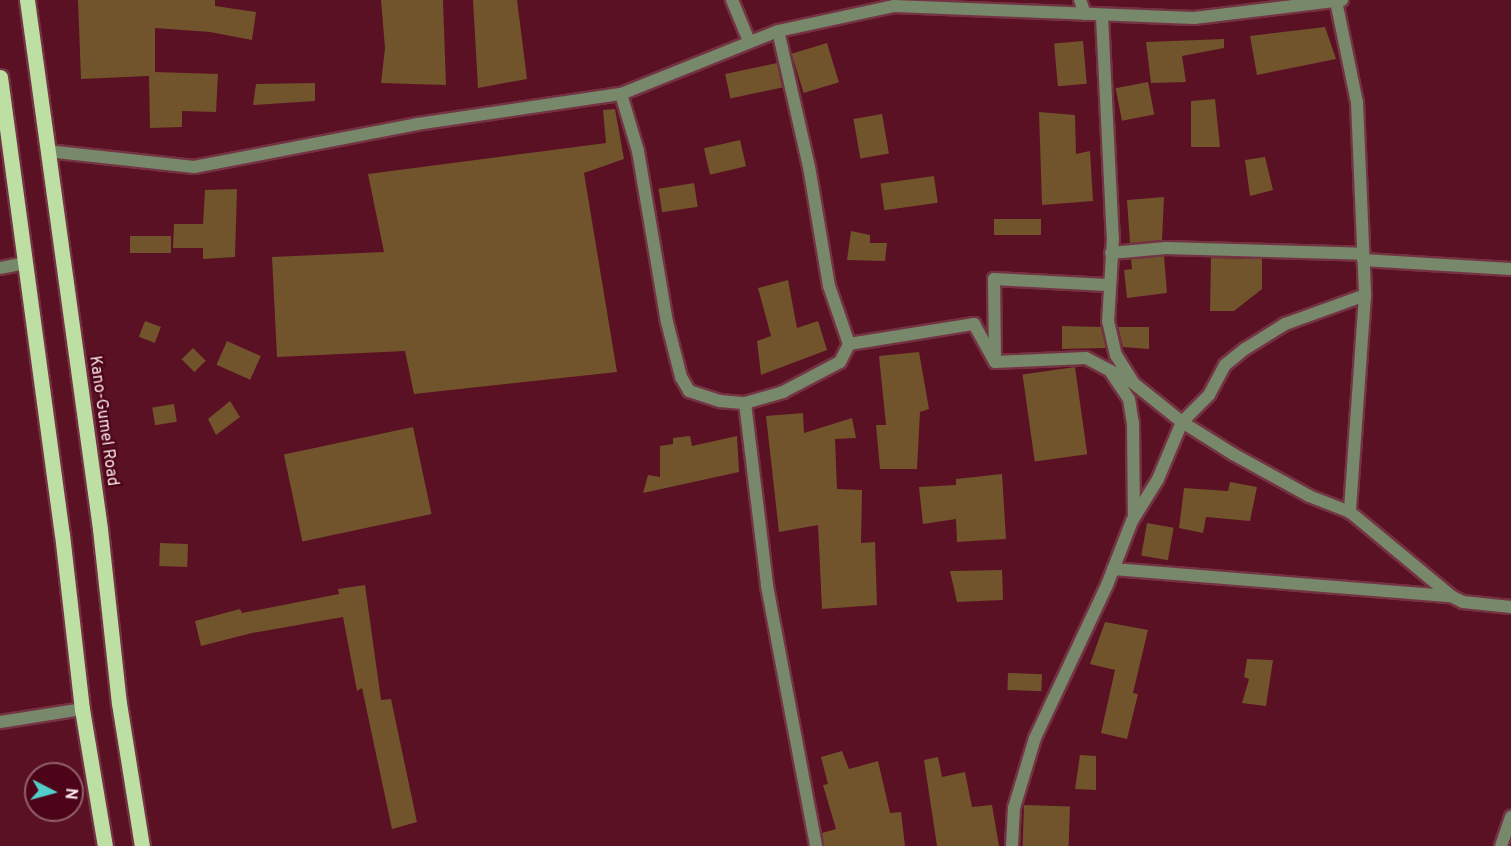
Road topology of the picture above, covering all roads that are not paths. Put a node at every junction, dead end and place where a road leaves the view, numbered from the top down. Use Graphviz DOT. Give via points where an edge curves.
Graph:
graph roads {
  1 [pos="27,0"];
  2 [pos="732,0"];
  3 [pos="1080,0"];
  4 [pos="1334,1"];
  5 [pos="1085,14"];
  6 [pos="1102,16"];
  7 [pos="777,31"];
  8 [pos="749,41"];
  9 [pos="0,77"];
  10 [pos="621,94"];
  11 [pos="47,151"];
  12 [pos="1111,253"];
  13 [pos="1363,257"];
  14 [pos="25,263"];
  15 [pos="0,268"];
  16 [pos="1511,269"];
  17 [pos="1107,285"];
  18 [pos="1365,295"];
  19 [pos="849,344"];
  20 [pos="995,362"];
  21 [pos="1110,370"];
  22 [pos="1132,382"];
  23 [pos="745,403"];
  24 [pos="1182,422"];
  25 [pos="1350,512"];
  26 [pos="1134,517"];
  27 [pos="1113,569"];
  28 [pos="1451,596"];
  29 [pos="1511,607"];
  30 [pos="82,708"];
  31 [pos="0,722"];
  32 [pos="1511,817"];
  33 [pos="105,846"];
  34 [pos="142,846"];
  35 [pos="816,846"];
  36 [pos="1011,846"];
  37 [pos="1501,846"];
  1 -- 11 [label="main road, Kano-Gumel Road"];
  2 -- 8 [label="street"];
  3 -- 5 [label="street"];
  4 -- 6 [label="street" via="1194,18"];
  4 -- 13 [label="street" via="1358,102"];
  5 -- 6 [label="street"];
  5 -- 7 [label="street" via="894,6"];
  6 -- 12 [label="street"];
  7 -- 8 [label="street"];
  7 -- 19 [label="street" via="808,167 829,286"];
  8 -- 10 [label="street"];
  9 -- 14 [label="main road"];
  10 -- 11 [label="street" via="417,124 194,167"];
  10 -- 23 [label="street" via="638,152 679,373 694,393"];
  11 -- 34 [label="main road, Kano-Gumel Road" via="100,529 119,704"];
  12 -- 13 [label="street" via="1166,248"];
  12 -- 17 [label="street"];
  13 -- 16 [label="street"];
  13 -- 18 [label="street"];
  14 -- 15 [label="street"];
  14 -- 30 [label="main road"];
  17 -- 20 [label="street" via="994,279"];
  17 -- 22 [label="street" via="1108,321 1116,355"];
  18 -- 24 [label="street" via="1285,324 1245,349 1225,365 1209,395"];
  18 -- 25 [label="street"];
  19 -- 20 [label="street" via="974,324"];
  19 -- 23 [label="street" via="840,362 827,371 783,392"];
  20 -- 21 [label="street" via="1086,358"];
  21 -- 22 [label="street"];
  21 -- 26 [label="street" via="1129,399 1133,423"];
  22 -- 24 [label="street"];
  23 -- 35 [label="street" via="767,586"];
  24 -- 25 [label="street" via="1309,496"];
  24 -- 26 [label="street" via="1158,479"];
  25 -- 28 [label="street"];
  26 -- 27 [label="street"];
  27 -- 28 [label="street"];
  27 -- 36 [label="street" via="1035,738 1014,808"];
  28 -- 29 [label="street" via="1462,602"];
  30 -- 31 [label="street"];
  30 -- 33 [label="main road"];
  32 -- 37 [label="street"];
}
